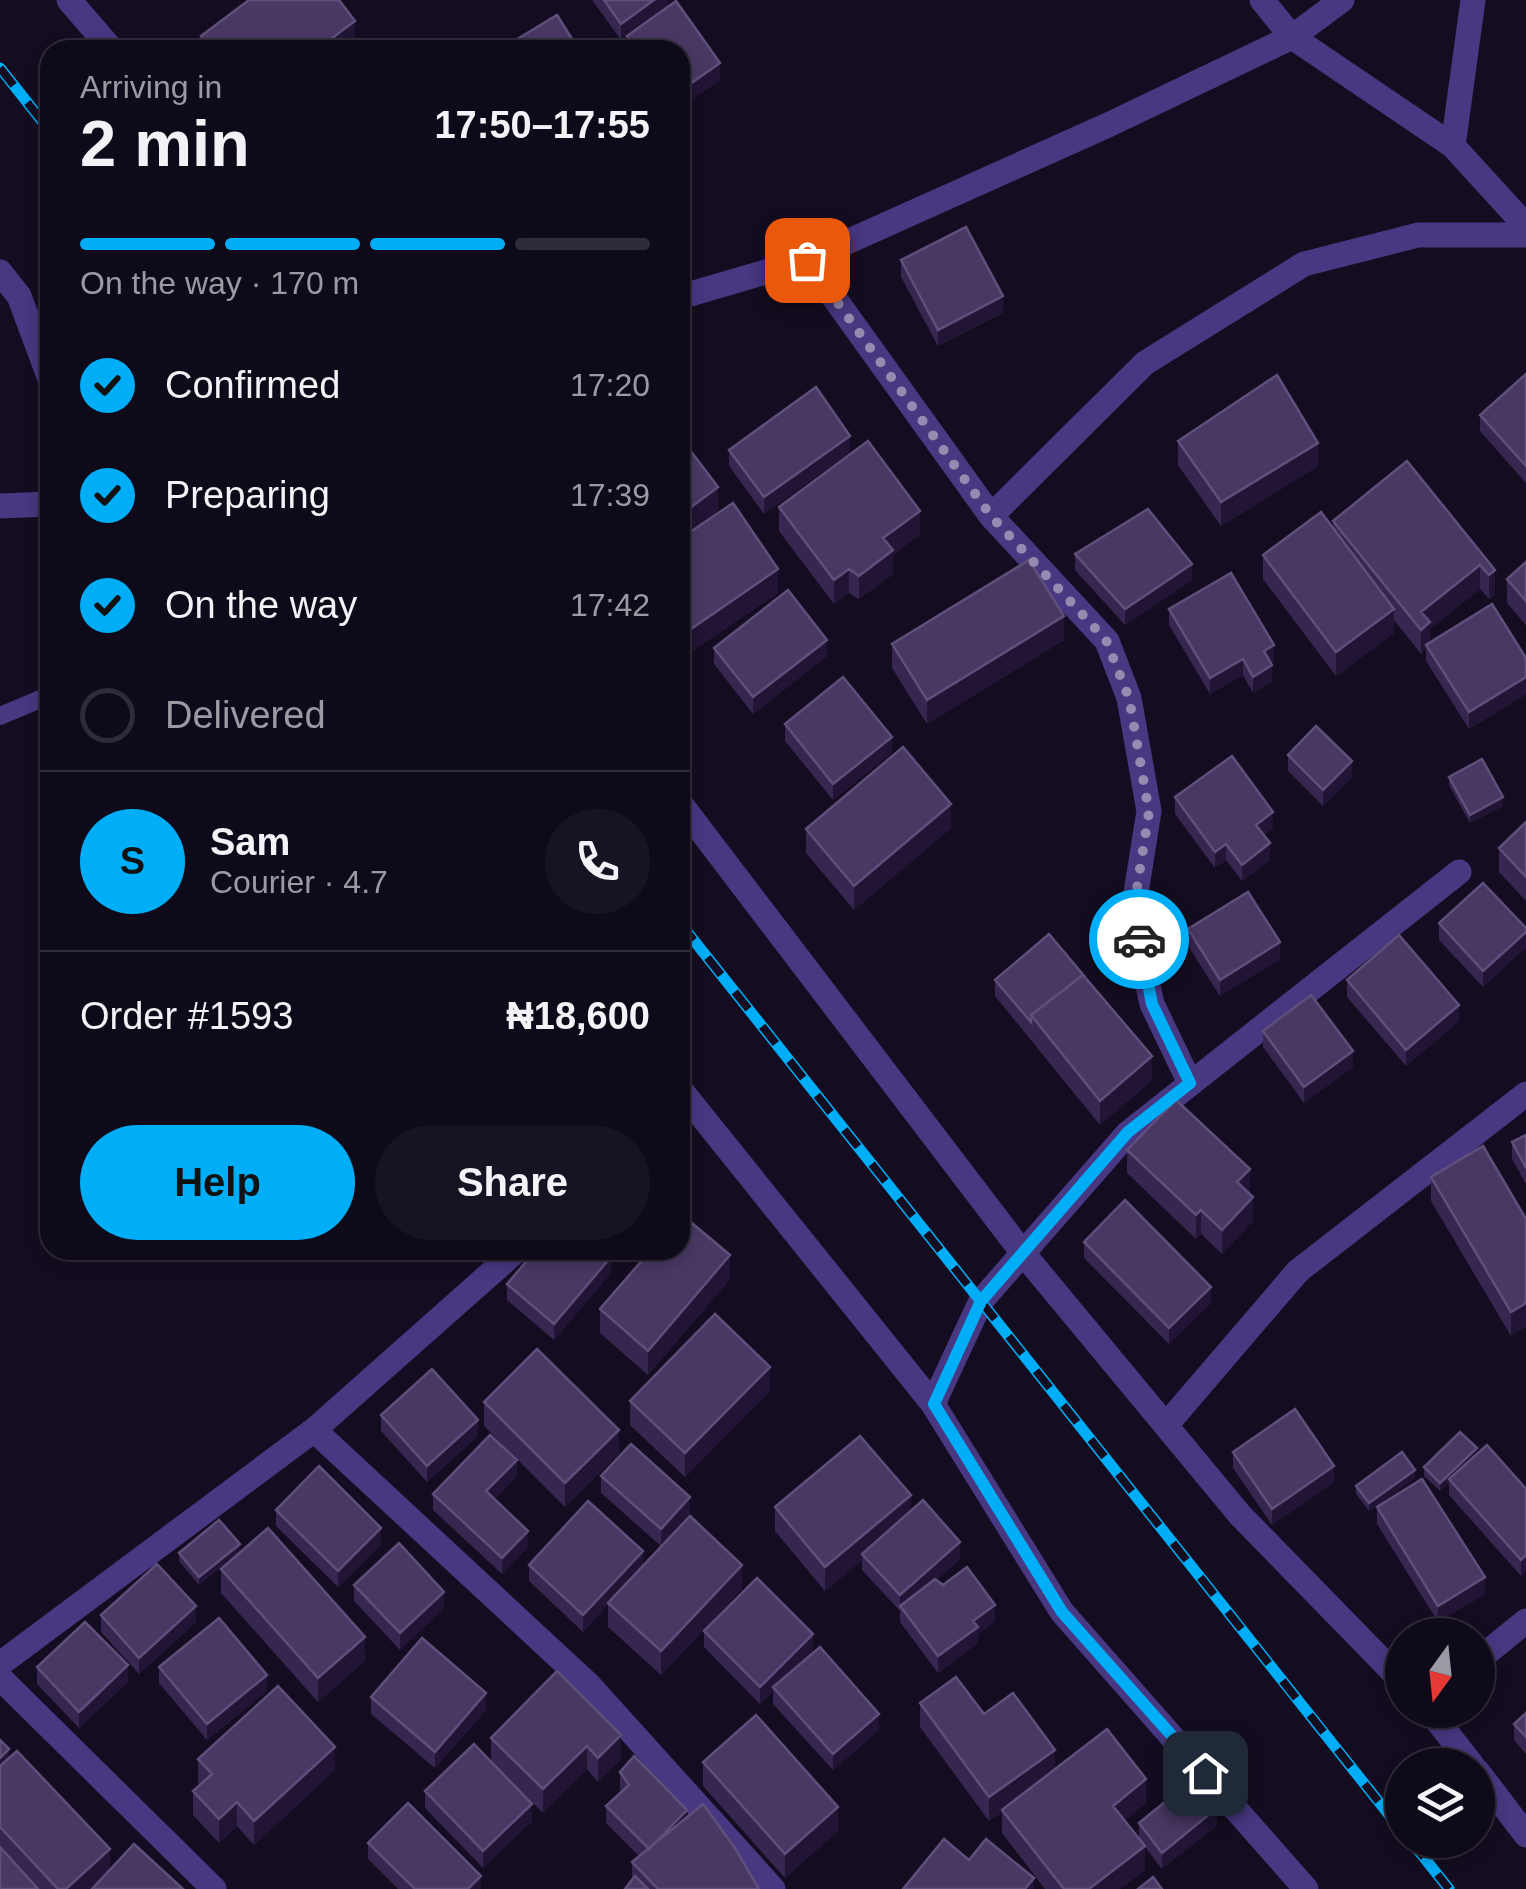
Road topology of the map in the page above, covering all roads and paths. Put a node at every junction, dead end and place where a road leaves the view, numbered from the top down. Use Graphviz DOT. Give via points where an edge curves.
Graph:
graph roads {
  1 [pos="69,0"];
  2 [pos="1262,0"];
  3 [pos="1342,0"];
  4 [pos="1473,0"];
  5 [pos="1292,37"];
  6 [pos="103,40"];
  7 [pos="1452,146"];
  8 [pos="1526,226"];
  9 [pos="1526,235"];
  10 [pos="807,260"];
  11 [pos="0,272"];
  12 [pos="690,294"];
  13 [pos="40,352"];
  14 [pos="40,504"];
  15 [pos="0,506"];
  16 [pos="991,516"];
  17 [pos="40,700"];
  18 [pos="0,716"];
  19 [pos="690,816"];
  20 [pos="1459,872"];
  21 [pos="1190,1083"];
  22 [pos="1526,1094"];
  23 [pos="690,1101"];
  24 [pos="1022,1252"];
  25 [pos="506,1260"];
  26 [pos="934,1404"];
  27 [pos="1167,1424"];
  28 [pos="314,1430"];
  29 [pos="1526,1620"];
  30 [pos="1495,1646"];
  31 [pos="0,1664"];
  32 [pos="1385,1664"];
  33 [pos="0,1678"];
  34 [pos="1444,1728"];
  35 [pos="1459,1748"];
  36 [pos="1495,1794"];
  37 [pos="1526,1834"];
  38 [pos="214,1889"];
  39 [pos="774,1889"];
  40 [pos="1306,1889"];
  1 -- 6 [label="street"];
  2 -- 5 [label="street"];
  3 -- 5 [label="street"];
  4 -- 7 [label="street"];
  5 -- 7 [label="street"];
  5 -- 10 [label="street"];
  7 -- 8 [label="street"];
  9 -- 16 [label="street" via="1418,235 1304,264 1146,363"];
  10 -- 12 [label="street"];
  10 -- 16 [label="street"];
  11 -- 13 [label="street" via="19,296"];
  14 -- 15 [label="street"];
  16 -- 21 [label="street" via="1106,640 1129,698 1149,812 1136,894 1140,949 1152,1004"];
  17 -- 18 [label="lane"];
  19 -- 24 [label="street"];
  20 -- 21 [label="street"];
  21 -- 24 [label="street" via="1128,1132"];
  22 -- 27 [label="street" via="1298,1271"];
  23 -- 26 [label="street"];
  24 -- 26 [label="street" via="981,1301"];
  24 -- 27 [label="street"];
  25 -- 28 [label="street"];
  26 -- 40 [label="street" via="1062,1612"];
  27 -- 32 [label="street" via="1240,1515"];
  28 -- 31 [label="street"];
  28 -- 39 [label="street" via="590,1686"];
  29 -- 30 [label="street"];
  33 -- 38 [label="street"];
  34 -- 35 [label="street"];
  36 -- 37 [label="street"];
}
